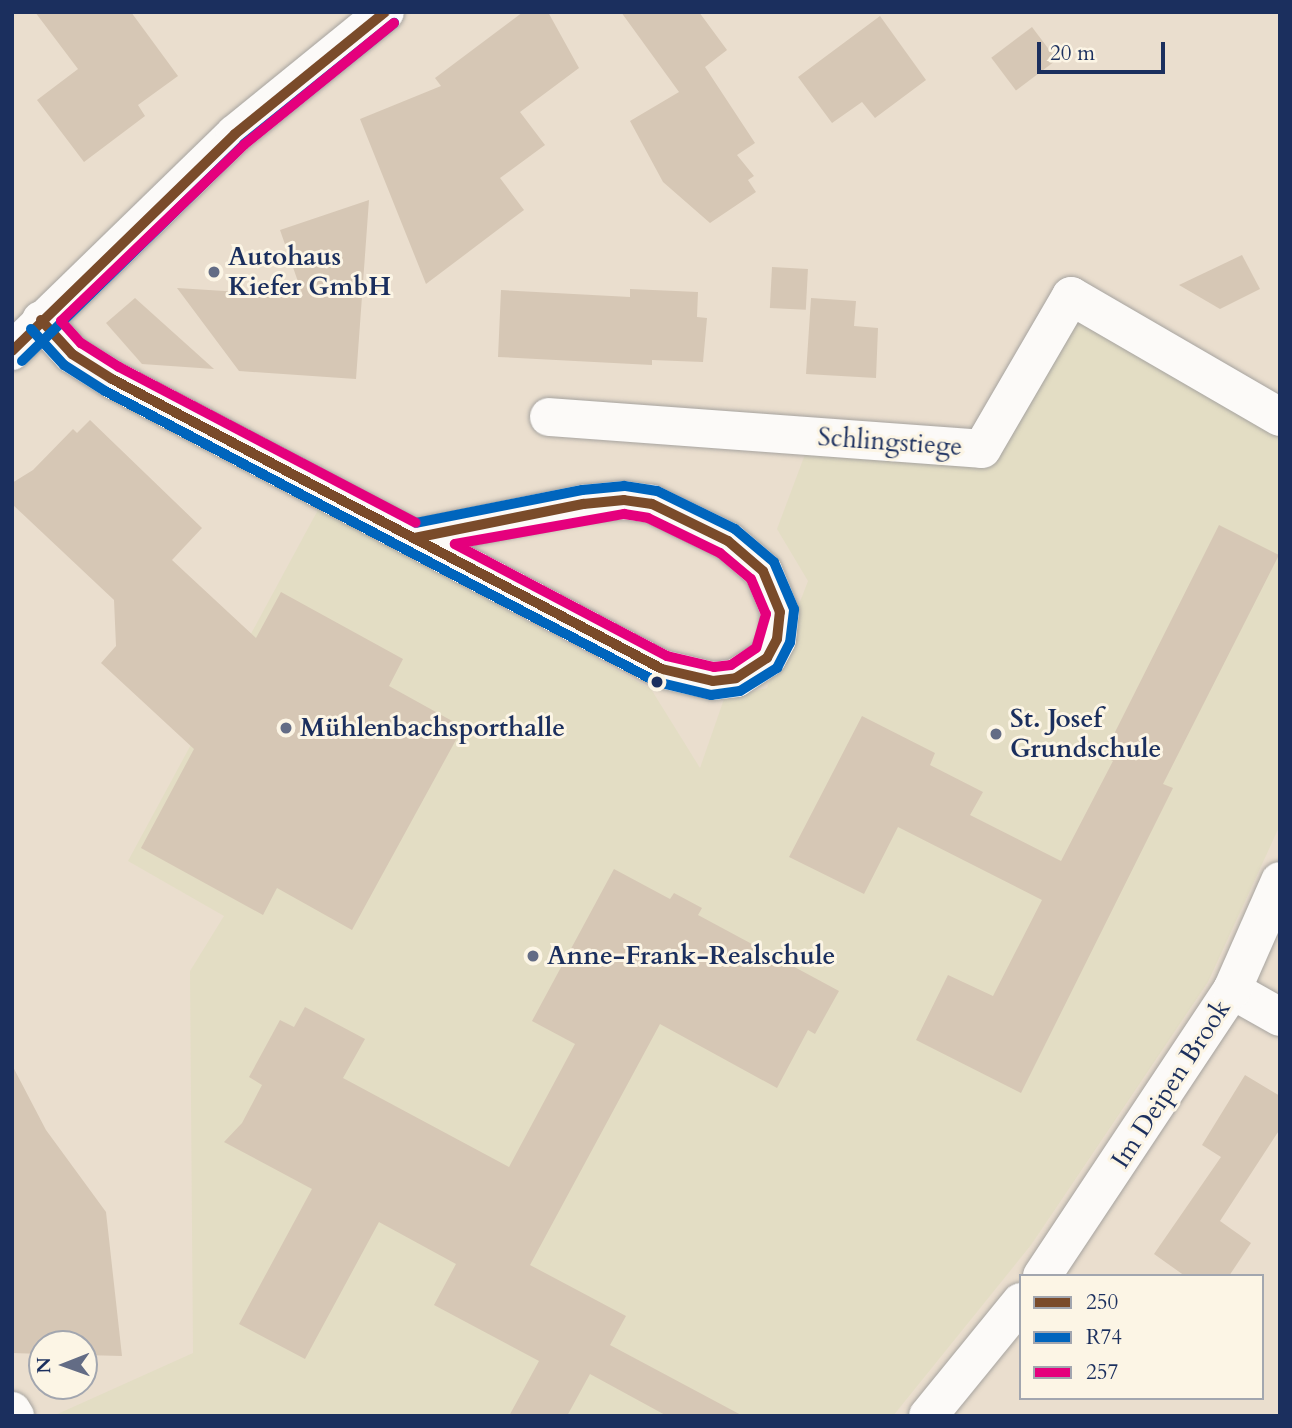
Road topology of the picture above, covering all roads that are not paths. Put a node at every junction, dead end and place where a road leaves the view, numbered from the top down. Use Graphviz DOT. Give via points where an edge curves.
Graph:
graph roads {
  1 [pos="385,12"];
  2 [pos="41,320"];
  3 [pos="12,351"];
  4 [pos="549,417"];
  5 [pos="1280,417"];
  6 [pos="414,538"];
  7 [pos="1280,881"];
  8 [pos="1232,990"];
  9 [pos="1280,1017"];
  10 [pos="1043,1274"];
  11 [pos="1019,1303"];
  12 [pos="12,1411"];
  13 [pos="15,1416"];
  14 [pos="928,1416"];
  1 -- 2 [label="street" via="235,134"];
  2 -- 3 [label="street"];
  2 -- 6 [label="street" via="72,354 112,379"];
  4 -- 5 [label="street, Schlingstiege" via="982,449 1071,296"];
  6 -- 6 [label="street" via="583,504 624,500 652,504 728,541 763,571 780,612 777,639 767,658 752,671 713,681 687,678"];
  7 -- 8 [label="street, Im Deipen Brook"];
  8 -- 9 [label="street"];
  8 -- 10 [label="street, Im Deipen Brook"];
  11 -- 14 [label="street"];
  12 -- 13 [label="street"];
}
